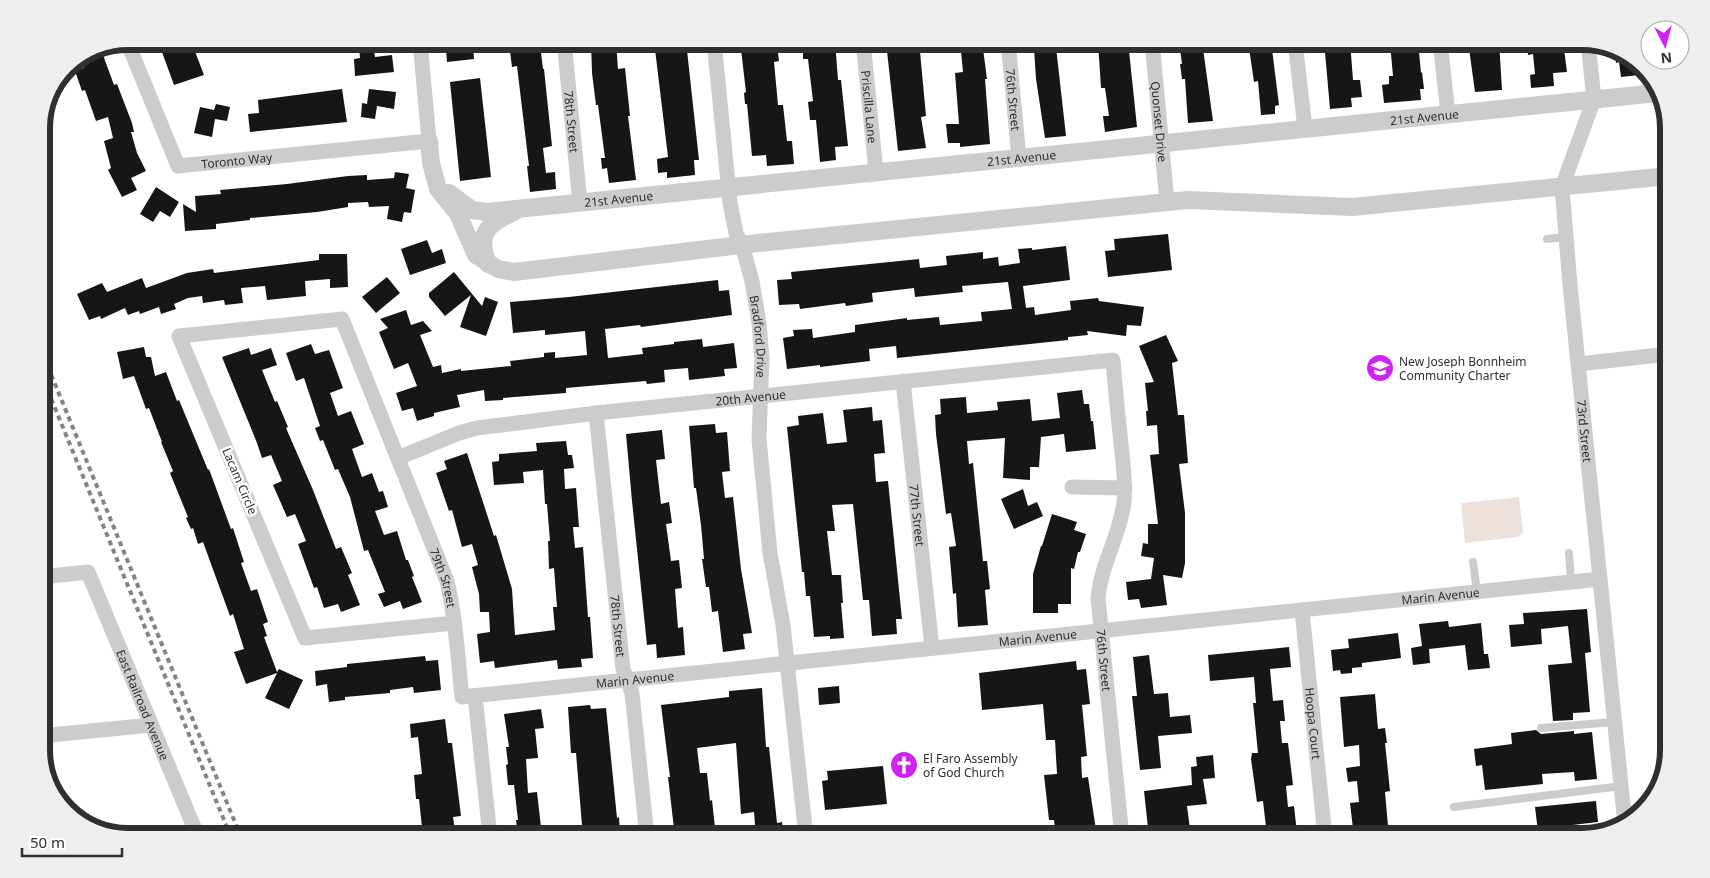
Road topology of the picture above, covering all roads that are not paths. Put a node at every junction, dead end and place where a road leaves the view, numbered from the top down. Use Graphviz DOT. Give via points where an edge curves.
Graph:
graph roads {
  1 [pos="131,50"];
  2 [pos="421,50"];
  3 [pos="565,50"];
  4 [pos="715,50"];
  5 [pos="864,50"];
  6 [pos="1009,50"];
  7 [pos="1153,50"];
  8 [pos="1296,50"];
  9 [pos="1441,50"];
  10 [pos="1589,50"];
  11 [pos="1652,94"];
  12 [pos="1594,99"];
  13 [pos="1448,114"];
  14 [pos="1304,129"];
  15 [pos="429,141"];
  16 [pos="1162,143"];
  17 [pos="1019,158"];
  18 [pos="876,172"];
  19 [pos="434,176"];
  20 [pos="1660,177"];
  21 [pos="1562,186"];
  22 [pos="729,187"];
  23 [pos="1167,202"];
  24 [pos="580,203"];
  25 [pos="524,208"];
  26 [pos="1566,237"];
  27 [pos="1547,239"];
  28 [pos="742,245"];
  29 [pos="488,264"];
  30 [pos="342,319"];
  31 [pos="1660,355"];
  32 [pos="1109,360"];
  33 [pos="1578,364"];
  34 [pos="903,381"];
  35 [pos="761,396"];
  36 [pos="596,413"];
  37 [pos="398,458"];
  38 [pos="1072,487"];
  39 [pos="1125,488"];
  40 [pos="1569,552"];
  41 [pos="1473,562"];
  42 [pos="50,576"];
  43 [pos="1600,579"];
  44 [pos="1571,582"];
  45 [pos="1476,592"];
  46 [pos="1302,610"];
  47 [pos="454,623"];
  48 [pos="1101,631"];
  49 [pos="932,648"];
  50 [pos="787,663"];
  51 [pos="627,680"];
  52 [pos="475,696"];
  53 [pos="1615,722"];
  54 [pos="151,725"];
  55 [pos="1541,728"];
  56 [pos="50,732"];
  57 [pos="1622,786"];
  58 [pos="1454,807"];
  59 [pos="1624,815"];
  60 [pos="194,828"];
  61 [pos="489,828"];
  62 [pos="647,828"];
  63 [pos="805,828"];
  64 [pos="1121,828"];
  65 [pos="1324,828"];
  1 -- 15 [label="street, Toronto Way" via="178,166"];
  2 -- 15 [label="street"];
  3 -- 24 [label="street, 78th Street"];
  4 -- 22 [label="street, Bradford Drive"];
  5 -- 18 [label="street, Priscilla Lane"];
  6 -- 17 [label="street, 76th Street"];
  7 -- 16 [label="street, Quonset Drive"];
  8 -- 14 [label="street"];
  9 -- 13 [label="street"];
  10 -- 12 [label="street, 73rd Street"];
  11 -- 12 [label="street, 21st Avenue"];
  12 -- 13 [label="street, 21st Avenue"];
  12 -- 21 [label="street, 73rd Street"];
  13 -- 14 [label="street, 21st Avenue"];
  14 -- 16 [label="street, 21st Avenue"];
  15 -- 19 [label="street"];
  16 -- 17 [label="street, 21st Avenue"];
  16 -- 23 [label="street, Quonset Drive"];
  17 -- 18 [label="street, 21st Avenue"];
  18 -- 22 [label="street, 21st Avenue"];
  19 -- 25 [label="street, 21st Avenue" via="452,196 472,210 487,212"];
  19 -- 29 [label="street" via="438,189 458,214 476,255"];
  20 -- 21 [label="street"];
  21 -- 23 [label="street" via="1352,207 1188,200"];
  21 -- 26 [label="street, 73rd Street"];
  22 -- 24 [label="street, 21st Avenue"];
  22 -- 28 [label="street, Bradford Drive" via="736,233"];
  23 -- 28 [label="street"];
  24 -- 25 [label="street, 21st Avenue"];
  25 -- 29 [label="street" via="503,217 486,230 482,246"];
  26 -- 27 [label="lane"];
  26 -- 33 [label="street, 73rd Street"];
  28 -- 29 [label="street" via="514,272 498,270"];
  28 -- 35 [label="street, Bradford Drive" via="759,323"];
  30 -- 37 [label="street, 79th Street"];
  30 -- 47 [label="street, Lacam Circle" via="179,336 306,638"];
  31 -- 33 [label="street"];
  32 -- 34 [label="street, 20th Avenue"];
  32 -- 39 [label="street, 76th Street" via="1112,360"];
  33 -- 43 [label="street, 73rd Street"];
  34 -- 35 [label="street, 20th Avenue"];
  34 -- 49 [label="street, 77th Street"];
  35 -- 36 [label="street, 20th Avenue"];
  35 -- 50 [label="street, Bradford Drive" via="759,439 762,477"];
  36 -- 37 [label="street, 20th Avenue" via="477,428"];
  36 -- 51 [label="street, 78th Street" via="623,669"];
  37 -- 47 [label="street, 79th Street" via="447,582"];
  38 -- 39 [label="street"];
  39 -- 48 [label="street, 76th Street" via="1117,536 1099,582"];
  40 -- 44 [label="lane"];
  41 -- 45 [label="lane"];
  42 -- 54 [label="street, East Railroad Avenue" via="88,572"];
  43 -- 44 [label="street, Marin Avenue"];
  43 -- 53 [label="street, 73rd Street"];
  44 -- 45 [label="street, Marin Avenue"];
  45 -- 46 [label="street, Marin Avenue"];
  46 -- 48 [label="street, Marin Avenue"];
  46 -- 65 [label="street, Hoopa Court"];
  47 -- 52 [label="street, 79th Street" via="462,697"];
  48 -- 49 [label="street, Marin Avenue"];
  48 -- 64 [label="street, 76th Street"];
  49 -- 50 [label="street, Marin Avenue"];
  50 -- 51 [label="street, Marin Avenue"];
  50 -- 63 [label="street"];
  51 -- 52 [label="street, Marin Avenue"];
  51 -- 62 [label="street, 78th Street" via="632,693"];
  52 -- 61 [label="street"];
  53 -- 55 [label="lane"];
  53 -- 57 [label="street, 73rd Street"];
  54 -- 56 [label="street"];
  54 -- 60 [label="street, East Railroad Avenue"];
  57 -- 58 [label="lane"];
  57 -- 59 [label="street, 73rd Street"];
}
